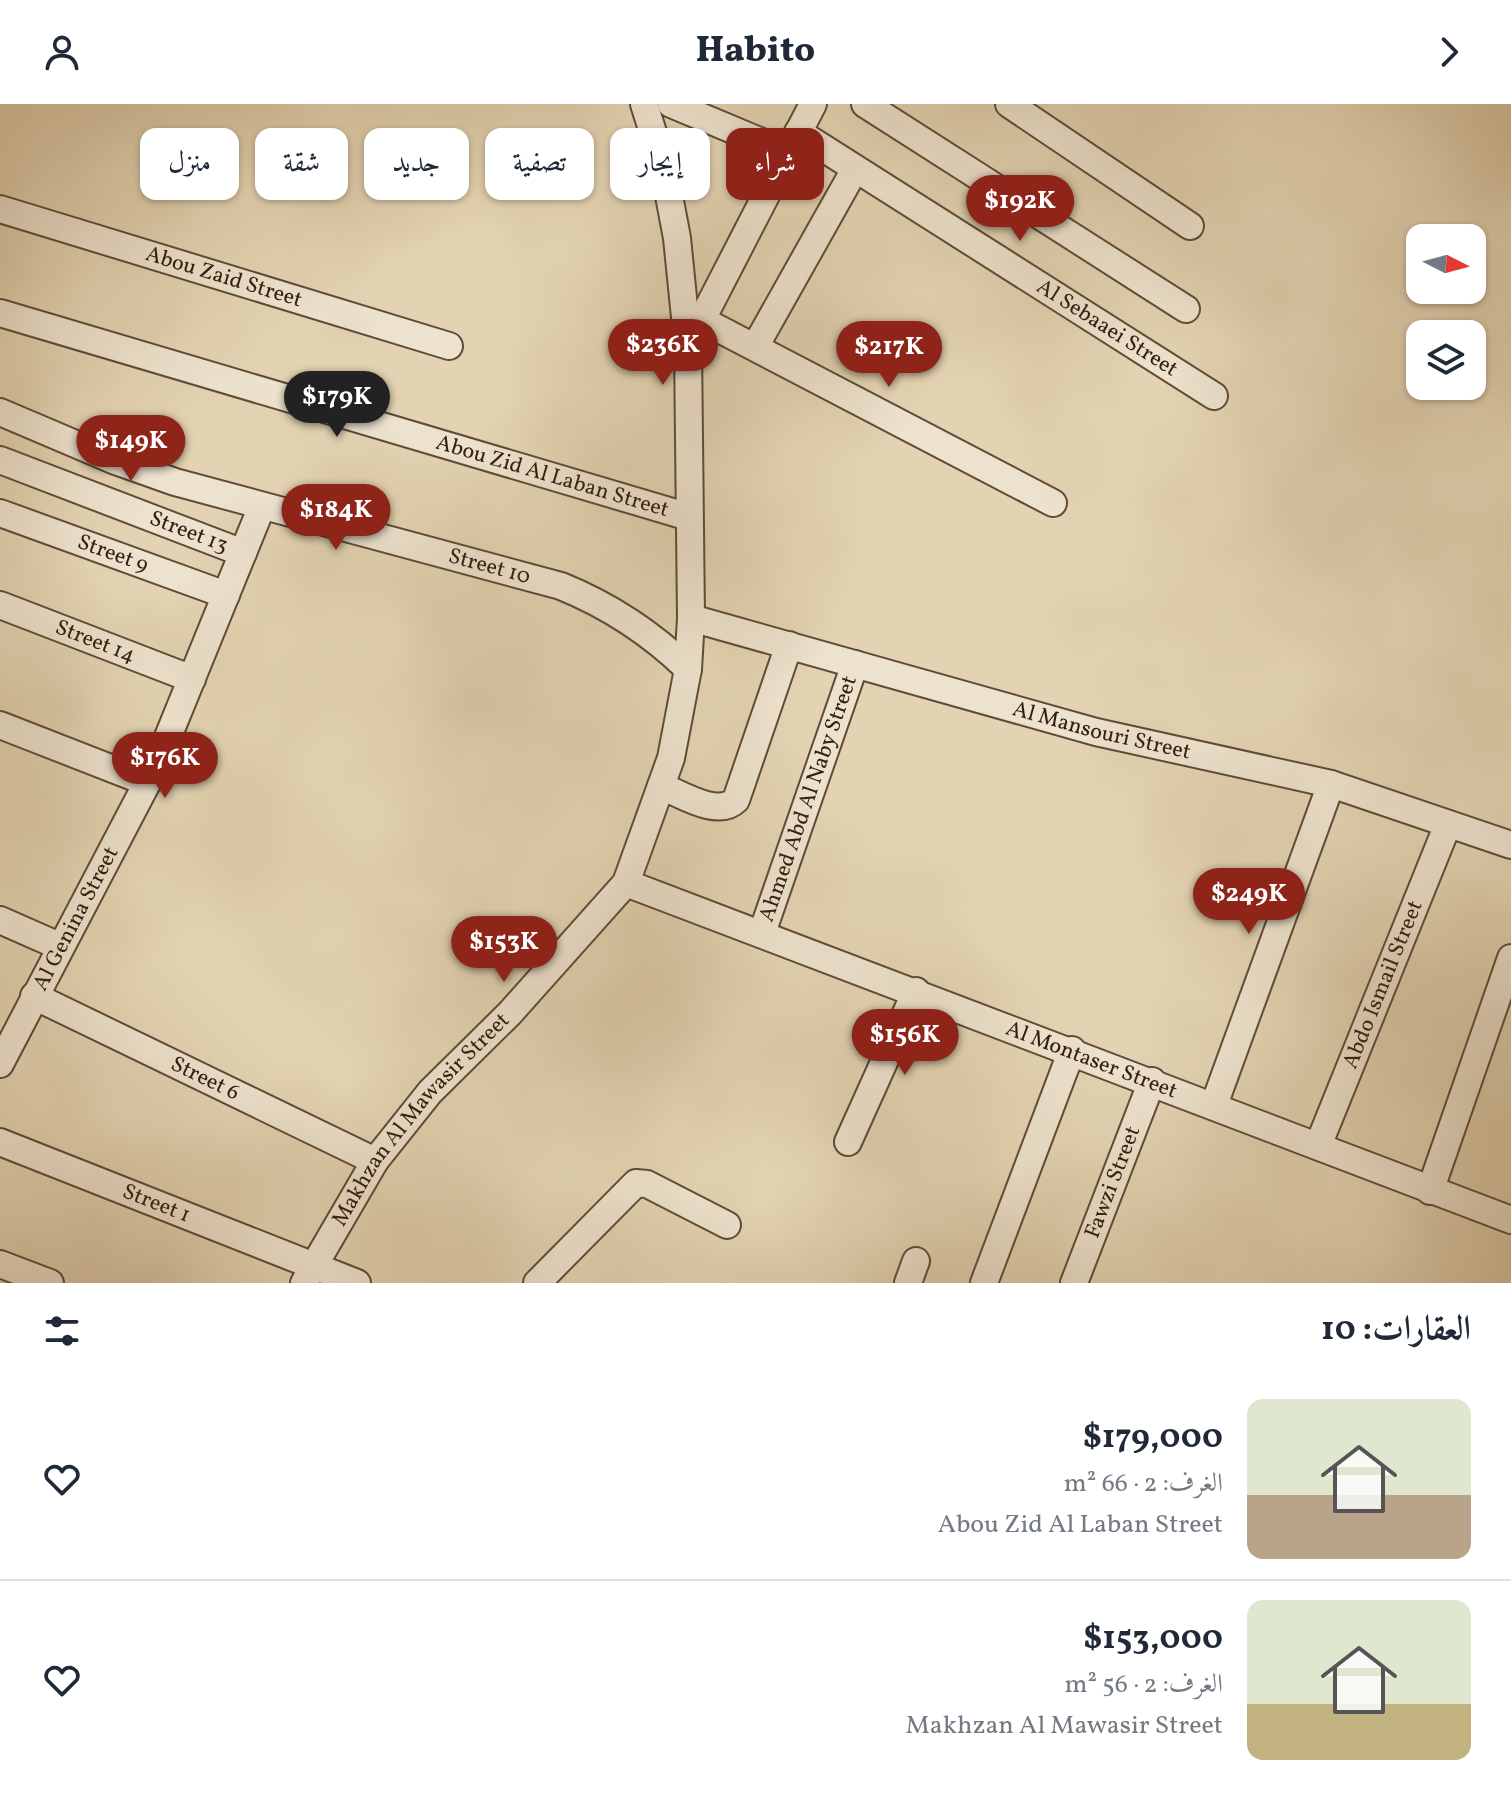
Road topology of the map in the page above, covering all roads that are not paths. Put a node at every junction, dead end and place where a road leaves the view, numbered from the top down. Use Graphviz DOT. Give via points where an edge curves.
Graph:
graph roads {
  1 [pos="644,104"];
  2 [pos="671,104"];
  3 [pos="813,104"];
  4 [pos="865,104"];
  5 [pos="1009,104"];
  6 [pos="746,128"];
  7 [pos="801,128"];
  8 [pos="824,156"];
  9 [pos="855,169"];
  10 [pos="764,200"];
  11 [pos="0,209"];
  12 [pos="1190,226"];
  13 [pos="1186,309"];
  14 [pos="0,313"];
  15 [pos="702,320"];
  16 [pos="449,346"];
  17 [pos="688,347"];
  18 [pos="755,347"];
  19 [pos="1214,396"];
  20 [pos="0,412"];
  21 [pos="0,460"];
  22 [pos="1053,503"];
  23 [pos="262,506"];
  24 [pos="0,513"];
  25 [pos="689,517"];
  26 [pos="243,553"];
  27 [pos="226,595"];
  28 [pos="0,605"];
  29 [pos="691,618"];
  30 [pos="789,645"];
  31 [pos="855,664"];
  32 [pos="688,669"];
  33 [pos="192,679"];
  34 [pos="0,725"];
  35 [pos="146,782"];
  36 [pos="1331,784"];
  37 [pos="661,786"];
  38 [pos="1448,824"];
  39 [pos="1511,845"];
  40 [pos="626,883"];
  41 [pos="0,920"];
  42 [pos="762,933"];
  43 [pos="59,946"];
  44 [pos="1511,958"];
  45 [pos="916,991"];
  46 [pos="34,996"];
  47 [pos="1072,1050"];
  48 [pos="0,1064"];
  49 [pos="1152,1081"];
  50 [pos="1214,1105"];
  51 [pos="0,1142"];
  52 [pos="848,1142"];
  53 [pos="1318,1146"];
  54 [pos="375,1161"];
  55 [pos="1430,1191"];
  56 [pos="1511,1220"];
  57 [pos="727,1225"];
  58 [pos="0,1264"];
  59 [pos="308,1275"];
  60 [pos="50,1283"];
  61 [pos="357,1283"];
  62 [pos="537,1283"];
  63 [pos="984,1283"];
  64 [pos="1074,1283"];
  1 -- 17 [label="street, Makhzan Al Mawasir Street" via="663,164 677,238"];
  2 -- 6 [label="street, Al Sebaaei Street"];
  3 -- 7 [label="street"];
  4 -- 13 [label="street"];
  5 -- 12 [label="street"];
  8 -- 9 [label="street, Al Sebaaei Street"];
  9 -- 18 [label="street"];
  9 -- 19 [label="street, Al Sebaaei Street"];
  10 -- 15 [label="street"];
  11 -- 16 [label="street, Abou Zaid Street"];
  14 -- 25 [label="street, Abou Zid Al Laban Street"];
  15 -- 17 [label="street"];
  15 -- 18 [label="street"];
  17 -- 25 [label="street, Makhzan Al Mawasir Street"];
  18 -- 22 [label="street"];
  20 -- 23 [label="street, Street 10" via="113,460"];
  21 -- 26 [label="street, Street 13"];
  23 -- 26 [label="street, Al Genina Street"];
  23 -- 32 [label="street, Street 10" via="561,586 628,619"];
  24 -- 27 [label="street, Street 9"];
  25 -- 29 [label="street, Makhzan Al Mawasir Street"];
  26 -- 27 [label="street, Al Genina Street"];
  27 -- 33 [label="street, Al Genina Street"];
  28 -- 33 [label="street, Street 14"];
  29 -- 30 [label="street, Al Mansouri Street"];
  29 -- 32 [label="street, Makhzan Al Mawasir Street"];
  30 -- 31 [label="street, Al Mansouri Street"];
  30 -- 37 [label="street" via="736,800 715,807"];
  31 -- 36 [label="street, Al Mansouri Street" via="1096,732"];
  31 -- 42 [label="street, Ahmed Abd Al Naby Street"];
  32 -- 37 [label="street, Makhzan Al Mawasir Street"];
  33 -- 35 [label="street, Al Genina Street"];
  34 -- 35 [label="street"];
  35 -- 43 [label="street, Al Genina Street"];
  36 -- 38 [label="street, Al Mansouri Street"];
  36 -- 50 [label="street"];
  37 -- 40 [label="street, Makhzan Al Mawasir Street"];
  38 -- 39 [label="street, Al Mansouri Street"];
  38 -- 53 [label="street, Abdo Ismail Street"];
  40 -- 42 [label="street, Al Montaser Street"];
  40 -- 54 [label="street, Makhzan Al Mawasir Street" via="510,1013 430,1092"];
  41 -- 43 [label="street"];
  42 -- 45 [label="street, Al Montaser Street"];
  43 -- 46 [label="street, Al Genina Street"];
  44 -- 55 [label="street"];
  45 -- 47 [label="street, Al Montaser Street"];
  45 -- 52 [label="street"];
  46 -- 48 [label="street, Al Genina Street"];
  46 -- 54 [label="street, Street 6"];
  47 -- 49 [label="street, Al Montaser Street"];
  47 -- 63 [label="street"];
  49 -- 50 [label="street, Al Montaser Street"];
  49 -- 64 [label="street, Fawzi Street"];
  50 -- 53 [label="street, Al Montaser Street"];
  51 -- 59 [label="street, Street 1"];
  53 -- 55 [label="street, Al Montaser Street"];
  54 -- 59 [label="street, Makhzan Al Mawasir Street"];
  55 -- 56 [label="street, Al Montaser Street"];
  57 -- 62 [label="street" via="636,1183"];
  58 -- 60 [label="street"];
  59 -- 61 [label="street, Street 1"];
}
